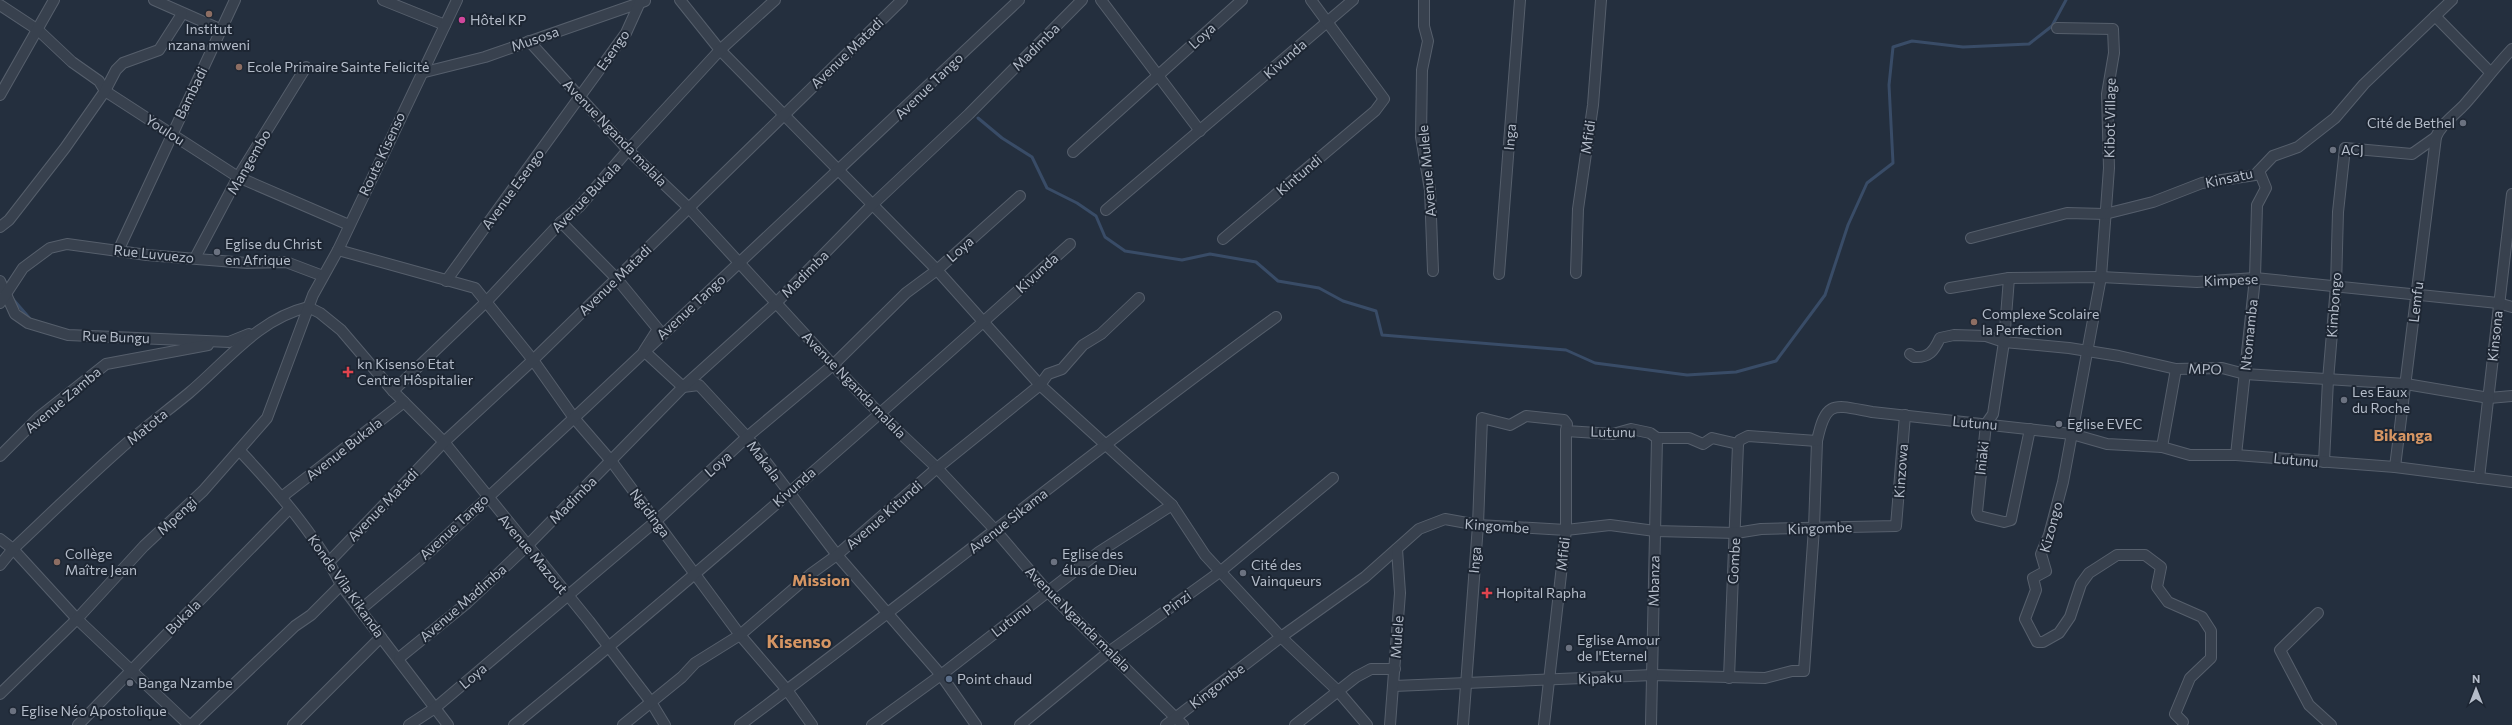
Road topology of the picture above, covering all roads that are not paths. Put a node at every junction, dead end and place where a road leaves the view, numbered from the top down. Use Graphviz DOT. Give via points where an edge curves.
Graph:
graph roads {
  1 [pos="54,0"];
  2 [pos="154,0"];
  3 [pos="235,0"];
  4 [pos="383,0"];
  5 [pos="457,0"];
  6 [pos="680,0"];
  7 [pos="775,0"];
  8 [pos="902,0"];
  9 [pos="1019,0"];
  10 [pos="1082,0"];
  11 [pos="1101,0"];
  12 [pos="1242,0"];
  13 [pos="1311,0"];
  14 [pos="1353,0"];
  15 [pos="1424,0"];
  16 [pos="1520,0"];
  17 [pos="1601,0"];
  18 [pos="2452,0"];
  19 [pos="643,1"];
  20 [pos="0,5"];
  21 [pos="182,14"];
  22 [pos="2435,16"];
  23 [pos="1328,21"];
  24 [pos="445,25"];
  25 [pos="2056,28"];
  26 [pos="38,30"];
  27 [pos="222,30"];
  28 [pos="529,41"];
  29 [pos="2512,49"];
  30 [pos="720,50"];
  31 [pos="306,67"];
  32 [pos="2490,72"];
  33 [pos="421,73"];
  34 [pos="1158,77"];
  35 [pos="105,91"];
  36 [pos="0,95"];
  37 [pos="579,96"];
  38 [pos="783,114"];
  39 [pos="1200,131"];
  40 [pos="171,134"];
  41 [pos="2436,137"];
  42 [pos="628,150"];
  43 [pos="1073,152"];
  44 [pos="839,171"];
  45 [pos="2259,171"];
  46 [pos="238,177"];
  47 [pos="2512,194"];
  48 [pos="1020,196"];
  49 [pos="871,206"];
  50 [pos="689,208"];
  51 [pos="1106,210"];
  52 [pos="2105,214"];
  53 [pos="561,222"];
  54 [pos="349,225"];
  55 [pos="0,227"];
  56 [pos="1971,238"];
  57 [pos="1223,239"];
  58 [pos="1070,244"];
  59 [pos="338,250"];
  60 [pos="118,251"];
  61 [pos="195,258"];
  62 [pos="738,263"];
  63 [pos="937,270"];
  64 [pos="1433,271"];
  65 [pos="1576,273"];
  66 [pos="1499,274"];
  67 [pos="323,276"];
  68 [pos="2101,276"];
  69 [pos="2009,278"];
  70 [pos="2255,278"];
  71 [pos="617,279"];
  72 [pos="0,281"];
  73 [pos="446,281"];
  74 [pos="2336,286"];
  75 [pos="1950,288"];
  76 [pos="2417,294"];
  77 [pos="4,296"];
  78 [pos="1139,298"];
  79 [pos="487,301"];
  80 [pos="2498,303"];
  81 [pos="775,304"];
  82 [pos="308,307"];
  83 [pos="2512,307"];
  84 [pos="1276,317"];
  85 [pos="982,323"];
  86 [pos="256,331"];
  87 [pos="229,342"];
  88 [pos="2004,342"];
  89 [pos="644,351"];
  90 [pos="2088,352"];
  91 [pos="1910,354"];
  92 [pos="533,360"];
  93 [pos="833,365"];
  94 [pos="2176,369"];
  95 [pos="2245,374"];
  96 [pos="2328,380"];
  97 [pos="2406,384"];
  98 [pos="1040,385"];
  99 [pos="684,387"];
  100 [pos="393,390"];
  101 [pos="2512,396"];
  102 [pos="2489,398"];
  103 [pos="404,402"];
  104 [pos="880,414"];
  105 [pos="1905,415"];
  106 [pos="574,418"];
  107 [pos="1986,424"];
  108 [pos="2030,429"];
  109 [pos="1566,431"];
  110 [pos="2072,434"];
  111 [pos="747,438"];
  112 [pos="1657,438"];
  113 [pos="1817,441"];
  114 [pos="444,442"];
  115 [pos="1105,444"];
  116 [pos="1738,444"];
  117 [pos="2162,447"];
  118 [pos="240,451"];
  119 [pos="2236,455"];
  120 [pos="0,456"];
  121 [pos="612,462"];
  122 [pos="2324,462"];
  123 [pos="938,468"];
  124 [pos="2395,468"];
  125 [pos="1333,478"];
  126 [pos="2479,478"];
  127 [pos="2512,482"];
  128 [pos="788,492"];
  129 [pos="283,496"];
  130 [pos="486,498"];
  131 [pos="1172,505"];
  132 [pos="289,509"];
  133 [pos="656,521"];
  134 [pos="1478,525"];
  135 [pos="1896,526"];
  136 [pos="1814,528"];
  137 [pos="1566,530"];
  138 [pos="996,531"];
  139 [pos="1655,531"];
  140 [pos="1736,533"];
  141 [pos="0,539"];
  142 [pos="526,547"];
  143 [pos="13,549"];
  144 [pos="1397,549"];
  145 [pos="838,555"];
  146 [pos="330,561"];
  147 [pos="0,565"];
  148 [pos="1221,571"];
  149 [pos="694,574"];
  150 [pos="341,585"];
  151 [pos="1048,592"];
  152 [pos="568,596"];
  153 [pos="360,610"];
  154 [pos="2318,613"];
  155 [pos="886,614"];
  156 [pos="77,619"];
  157 [pos="740,635"];
  158 [pos="381,637"];
  159 [pos="1282,637"];
  160 [pos="609,648"];
  161 [pos="1110,651"];
  162 [pos="399,658"];
  163 [pos="131,669"];
  164 [pos="1395,669"];
  165 [pos="1804,670"];
  166 [pos="941,675"];
  167 [pos="1653,675"];
  168 [pos="1729,678"];
  169 [pos="1548,680"];
  170 [pos="1466,683"];
  171 [pos="1394,686"];
  172 [pos="787,690"];
  173 [pos="1338,691"];
  174 [pos="0,694"];
  175 [pos="650,702"];
  176 [pos="435,708"];
  177 [pos="1176,717"];
  178 [pos="2183,722"];
  179 [pos="78,725"];
  180 [pos="190,725"];
  181 [pos="293,725"];
  182 [pos="408,725"];
  183 [pos="448,725"];
  184 [pos="514,725"];
  185 [pos="623,725"];
  186 [pos="665,725"];
  187 [pos="740,725"];
  188 [pos="812,725"];
  189 [pos="872,725"];
  190 [pos="976,725"];
  191 [pos="1020,725"];
  192 [pos="1166,725"];
  193 [pos="1183,725"];
  194 [pos="1295,725"];
  195 [pos="1367,725"];
  196 [pos="1390,725"];
  197 [pos="1463,725"];
  198 [pos="1544,725"];
  199 [pos="1651,725"];
  200 [pos="2331,725"];
  1 -- 26 [label="street"];
  2 -- 21 [label="street"];
  3 -- 27 [label="street, Bambadi"];
  4 -- 24 [label="street"];
  5 -- 24 [label="street, Route Kisenso"];
  6 -- 30 [label="street"];
  7 -- 30 [label="street, Avenue Bukala"];
  8 -- 38 [label="street, Avenue Matadi"];
  9 -- 44 [label="street, Avenue Tango"];
  10 -- 49 [label="street, Madimba" via="969,114"];
  11 -- 34 [label="street"];
  12 -- 34 [label="street, Loya"];
  13 -- 23 [label="street"];
  14 -- 23 [label="street, Kivunda"];
  15 -- 64 [label="street, Avenue Mulele" via="1424,26 1428,41 1422,70 1421,137 1430,190"];
  16 -- 66 [label="street, Inga"];
  17 -- 65 [label="street, Mfidi" via="1593,105 1578,209"];
  18 -- 22 [label="street, Kinsatu"];
  19 -- 28 [label="street, Musosa"];
  19 -- 37 [label="street, Esengo" via="626,33"];
  20 -- 26 [label="street, Youlou"];
  21 -- 27 [label="street"];
  21 -- 35 [label="street" via="159,50 123,63 116,70"];
  22 -- 32 [label="street"];
  22 -- 45 [label="street, Kinsatu" via="2364,84 2335,118 2298,147 2273,156"];
  23 -- 39 [label="street, Kivunda"];
  23 -- 57 [label="street, Kintundi" via="1384,96 1375,111"];
  24 -- 33 [label="street, Route Kisenso"];
  25 -- 52 [label="street, Kibot Village" via="2113,29 2114,53 2107,94 2109,168"];
  26 -- 35 [label="street, Youlou" via="72,62 99,81"];
  26 -- 36 [label="street"];
  27 -- 40 [label="street, Bambadi"];
  28 -- 33 [label="street, Musosa" via="485,57"];
  28 -- 37 [label="street, Avenue Nganda malala"];
  29 -- 32 [label="street"];
  30 -- 38 [label="street"];
  30 -- 42 [label="street, Avenue Bukala"];
  31 -- 46 [label="street, Mangembo"];
  32 -- 41 [label="street"];
  33 -- 54 [label="street, Route Kisenso"];
  34 -- 39 [label="street"];
  34 -- 43 [label="street, Loya"];
  35 -- 40 [label="street, Youlou"];
  35 -- 55 [label="street" via="56,160 9,220"];
  37 -- 42 [label="street, Avenue Nganda malala"];
  37 -- 73 [label="street, Avenue Esengo"];
  38 -- 44 [label="street"];
  38 -- 50 [label="street, Avenue Matadi"];
  39 -- 51 [label="street, Kivunda"];
  40 -- 46 [label="street, Youlou"];
  40 -- 60 [label="street, Bambadi"];
  41 -- 74 [label="street, Kimbongo" via="2412,154 2345,148 2338,212"];
  41 -- 76 [label="street, Lemfu"];
  42 -- 50 [label="street, Avenue Nganda malala"];
  42 -- 53 [label="street, Avenue Bukala" via="579,207"];
  44 -- 49 [label="street"];
  44 -- 62 [label="street, Avenue Tango"];
  45 -- 52 [label="street, Kinsatu" via="2255,174 2202,183 2153,202"];
  45 -- 70 [label="street, Ntomamba" via="2266,188 2257,205"];
  46 -- 54 [label="street, Youlou"];
  46 -- 61 [label="street, Mangembo"];
  47 -- 80 [label="street, Kinsona"];
  48 -- 63 [label="street, Loya"];
  49 -- 63 [label="street"];
  49 -- 81 [label="street, Madimba"];
  50 -- 62 [label="street, Avenue Nganda malala"];
  50 -- 71 [label="street, Avenue Matadi"];
  52 -- 56 [label="street, Kinsatu" via="2067,214"];
  52 -- 68 [label="street"];
  53 -- 71 [label="street"];
  53 -- 79 [label="street, Avenue Bukala"];
  54 -- 59 [label="street, Route Kisenso"];
  58 -- 85 [label="street, Kivunda"];
  59 -- 67 [label="street, Route Kisenso"];
  59 -- 73 [label="street, Ngidinga"];
  60 -- 61 [label="street, Rue Luvuezo"];
  60 -- 77 [label="street, Rue Luvuezo" via="76,244 50,248 23,268"];
  61 -- 67 [label="street, Rue Luvuezo" via="247,263 286,262"];
  62 -- 81 [label="street, Avenue Nganda malala"];
  62 -- 89 [label="street, Avenue Tango"];
  63 -- 85 [label="street"];
  63 -- 93 [label="street, Loya" via="906,293"];
  67 -- 82 [label="street, Route Kisenso"];
  68 -- 69 [label="street, Kimpese"];
  68 -- 70 [label="street, Kimpese" via="2197,282"];
  68 -- 90 [label="street"];
  69 -- 75 [label="street, Kimpese"];
  69 -- 88 [label="street, Iniaki"];
  70 -- 74 [label="street, Kimpese"];
  70 -- 95 [label="street, Ntomamba"];
  71 -- 89 [label="street" via="658,329"];
  71 -- 92 [label="street, Avenue Matadi"];
  72 -- 77 [label="street, Rue Bungu"];
  73 -- 79 [label="street, Ngidinga" via="475,288"];
  74 -- 76 [label="street, Kimpese"];
  74 -- 96 [label="street, Kimbongo"];
  76 -- 80 [label="street, Kimpese"];
  76 -- 97 [label="street, Lemfu"];
  77 -- 87 [label="street, Rue Bungu" via="15,314 28,323 68,335"];
  78 -- 98 [label="street, Avenue Kitundi" via="1101,334 1083,346 1062,369 1048,374"];
  79 -- 92 [label="street, Ngidinga"];
  79 -- 100 [label="street, Avenue Bukala"];
  80 -- 83 [label="street, Kimpese"];
  80 -- 102 [label="street, Kinsona"];
  81 -- 93 [label="street, Avenue Nganda malala"];
  81 -- 99 [label="street, Madimba"];
  82 -- 86 [label="street, Matota" via="295,310"];
  82 -- 100 [label="street, Avenue Mazout" via="341,330"];
  82 -- 118 [label="street, Mpengi" via="267,418"];
  84 -- 115 [label="street, Avenue Sikama"];
  85 -- 98 [label="street"];
  85 -- 104 [label="street, Kivunda"];
  86 -- 87 [label="street, Rue Bungu"];
  86 -- 143 [label="street, Matota" via="191,391 120,449"];
  87 -- 120 [label="street, Avenue Zamba" via="106,364 39,417"];
  88 -- 90 [label="street, MPO"];
  88 -- 91 [label="street, MPO" via="1986,336 1954,336 1940,338 1934,350 1928,355 1914,357"];
  88 -- 107 [label="street, Iniaki" via="1993,414"];
  89 -- 99 [label="street"];
  89 -- 106 [label="street, Avenue Tango"];
  90 -- 94 [label="street, MPO" via="2120,356"];
  90 -- 110 [label="street"];
  92 -- 106 [label="street, Ngidinga"];
  92 -- 114 [label="street, Avenue Matadi"];
  93 -- 104 [label="street, Avenue Nganda malala"];
  93 -- 111 [label="street, Loya"];
  94 -- 95 [label="street, MPO" via="2222,368"];
  94 -- 117 [label="street"];
  95 -- 96 [label="street, MPO"];
  95 -- 119 [label="street, Ntomamba"];
  96 -- 97 [label="street, MPO"];
  96 -- 122 [label="street, Kimbongo"];
  97 -- 102 [label="street, MPO"];
  97 -- 124 [label="street, Lemfu"];
  98 -- 115 [label="street"];
  98 -- 123 [label="street, Avenue Kitundi"];
  99 -- 111 [label="street, Makala" via="699,385"];
  99 -- 121 [label="street, Madimba"];
  100 -- 103 [label="street, Avenue Mazout"];
  101 -- 102 [label="street, MPO"];
  102 -- 126 [label="street, Kinsona"];
  103 -- 114 [label="street, Avenue Mazout"];
  103 -- 129 [label="street, Avenue Bukala"];
  104 -- 123 [label="street, Avenue Nganda malala"];
  104 -- 128 [label="street, Kivunda"];
  105 -- 107 [label="street, Lutunu"];
  105 -- 113 [label="street, Lutunu" via="1835,407 1824,415"];
  105 -- 135 [label="street, Kinzowa"];
  106 -- 121 [label="street, Ngidinga"];
  106 -- 130 [label="street, Avenue Tango"];
  107 -- 108 [label="street, Lutunu"];
  107 -- 108 [label="street, Iniaki" via="1977,514 2004,522 2008,522 2012,516"];
  108 -- 110 [label="street, Lutunu"];
  109 -- 112 [label="street, Lutunu" via="1613,434 1631,429 1650,433"];
  109 -- 134 [label="street, Inga" via="1567,424 1564,420 1526,416 1510,425 1482,418"];
  109 -- 137 [label="street, Mfidi"];
  110 -- 117 [label="street, Lutunu" via="2107,444"];
  110 -- 178 [label="street, Kizongo" via="2049,535 2041,554 2046,571 2033,578 2036,590 2025,619 2037,642 2043,642 2059,633 2070,618 2081,584 2089,573 2117,555 2145,555 2161,566 2157,586 2168,602 2202,617 2210,631 2211,658 2190,678 2175,714"];
  111 -- 128 [label="street, Makala"];
  111 -- 133 [label="street, Loya"];
  112 -- 116 [label="street, Lutunu" via="1683,438 1704,444 1712,438"];
  112 -- 139 [label="street, Mbanza"];
  113 -- 116 [label="street" via="1748,436"];
  113 -- 136 [label="street, Lutunu"];
  114 -- 130 [label="street, Avenue Mazout"];
  114 -- 146 [label="street, Avenue Matadi"];
  115 -- 131 [label="street"];
  115 -- 138 [label="street, Avenue Sikama"];
  116 -- 140 [label="street, Gombe"];
  117 -- 119 [label="street, Lutunu" via="2190,455"];
  118 -- 129 [label="street, Konde Vila Kikanda"];
  118 -- 156 [label="street, Mpengi" via="203,491 144,546"];
  119 -- 122 [label="street, Lutunu"];
  121 -- 133 [label="street, Ngidinga"];
  121 -- 142 [label="street, Madimba"];
  122 -- 124 [label="street, Lutunu"];
  123 -- 138 [label="street, Avenue Nganda malala"];
  123 -- 145 [label="street, Avenue Kitundi"];
  124 -- 126 [label="street, Lutunu"];
  125 -- 148 [label="street, Pinzi"];
  126 -- 127 [label="street, Lutunu"];
  128 -- 145 [label="street, Makala"];
  128 -- 149 [label="street, Kivunda"];
  129 -- 132 [label="street, Konde Vila Kikanda"];
  130 -- 142 [label="street, Avenue Mazout"];
  130 -- 153 [label="street, Avenue Tango"];
  131 -- 148 [label="street" via="1193,538"];
  131 -- 151 [label="street, Lutunu" via="1099,552"];
  132 -- 146 [label="street, Konde Vila Kikanda"];
  132 -- 163 [label="street, Bukala"];
  133 -- 149 [label="street, Ngidinga"];
  133 -- 152 [label="street, Loya"];
  134 -- 137 [label="street, Kingombe"];
  134 -- 144 [label="street, Kingombe" via="1445,519 1419,529"];
  134 -- 170 [label="street, Inga"];
  135 -- 136 [label="street, Kingombe"];
  136 -- 140 [label="street, Kingombe" via="1761,529"];
  136 -- 165 [label="street, Lutunu"];
  137 -- 139 [label="street, Kingombe" via="1610,525"];
  137 -- 169 [label="street, Mfidi"];
  138 -- 151 [label="street, Avenue Nganda malala"];
  138 -- 155 [label="street, Avenue Sikama"];
  139 -- 140 [label="street, Kingombe"];
  139 -- 167 [label="street, Mbanza"];
  140 -- 168 [label="street, Gombe"];
  141 -- 143 [label="street"];
  142 -- 152 [label="street, Avenue Mazout"];
  142 -- 162 [label="street, Avenue Madimba" via="466,603"];
  143 -- 147 [label="street, Matota"];
  143 -- 156 [label="street"];
  144 -- 159 [label="street, Kingombe" via="1364,577"];
  144 -- 164 [label="street, Mulele" via="1400,593"];
  145 -- 155 [label="street, Makala"];
  145 -- 157 [label="street, Avenue Kitundi" via="812,573"];
  146 -- 150 [label="street, Konde Vila Kikanda"];
  148 -- 159 [label="street"];
  148 -- 161 [label="street, Pinzi"];
  149 -- 157 [label="street, Ngidinga"];
  149 -- 160 [label="street, Kivunda"];
  150 -- 153 [label="street, Konde Vila Kikanda"];
  150 -- 180 [label="street" via="311,616 295,626"];
  151 -- 161 [label="street, Avenue Nganda malala"];
  151 -- 166 [label="street, Lutunu"];
  152 -- 160 [label="street, Avenue Mazout"];
  152 -- 176 [label="street, Loya"];
  153 -- 158 [label="street, Konde Vila Kikanda"];
  154 -- 200 [label="street" via="2280,650 2309,705"];
  155 -- 166 [label="street, Makala"];
  155 -- 172 [label="street, Avenue Sikama"];
  156 -- 163 [label="street"];
  156 -- 174 [label="street, Mpengi"];
  157 -- 172 [label="street, Ngidinga"];
  157 -- 175 [label="street, Avenue Kitundi" via="695,664"];
  158 -- 162 [label="street, Konde Vila Kikanda"];
  158 -- 181 [label="street"];
  159 -- 173 [label="street"];
  159 -- 177 [label="street, Kingombe"];
  160 -- 175 [label="street, Avenue Mazout"];
  160 -- 184 [label="street, Kivunda"];
  161 -- 177 [label="street, Avenue Nganda malala"];
  161 -- 191 [label="street, Pinzi"];
  162 -- 176 [label="street, Konde Vila Kikanda"];
  163 -- 179 [label="street, Bukala"];
  163 -- 180 [label="street"];
  164 -- 171 [label="street, Mulele"];
  164 -- 173 [label="street" via="1368,671"];
  165 -- 168 [label="street, Kipaku" via="1765,678"];
  166 -- 189 [label="street, Lutunu"];
  166 -- 190 [label="street, Makala"];
  167 -- 168 [label="street, Kipaku"];
  167 -- 169 [label="street, Kipaku"];
  167 -- 199 [label="street, Mbanza"];
  169 -- 170 [label="street, Kipaku"];
  169 -- 198 [label="street, Mfidi"];
  170 -- 171 [label="street, Kipaku"];
  170 -- 197 [label="street, Inga"];
  171 -- 196 [label="street, Mulele"];
  172 -- 187 [label="street, Avenue Sikama"];
  172 -- 188 [label="street, Ngidinga"];
  173 -- 194 [label="street"];
  173 -- 195 [label="street"];
  175 -- 185 [label="street, Avenue Kitundi"];
  175 -- 186 [label="street, Avenue Mazout"];
  176 -- 182 [label="street, Loya"];
  176 -- 183 [label="street, Konde Vila Kikanda"];
  177 -- 192 [label="street, Kingombe"];
  177 -- 193 [label="street, Avenue Nganda malala"];
}
